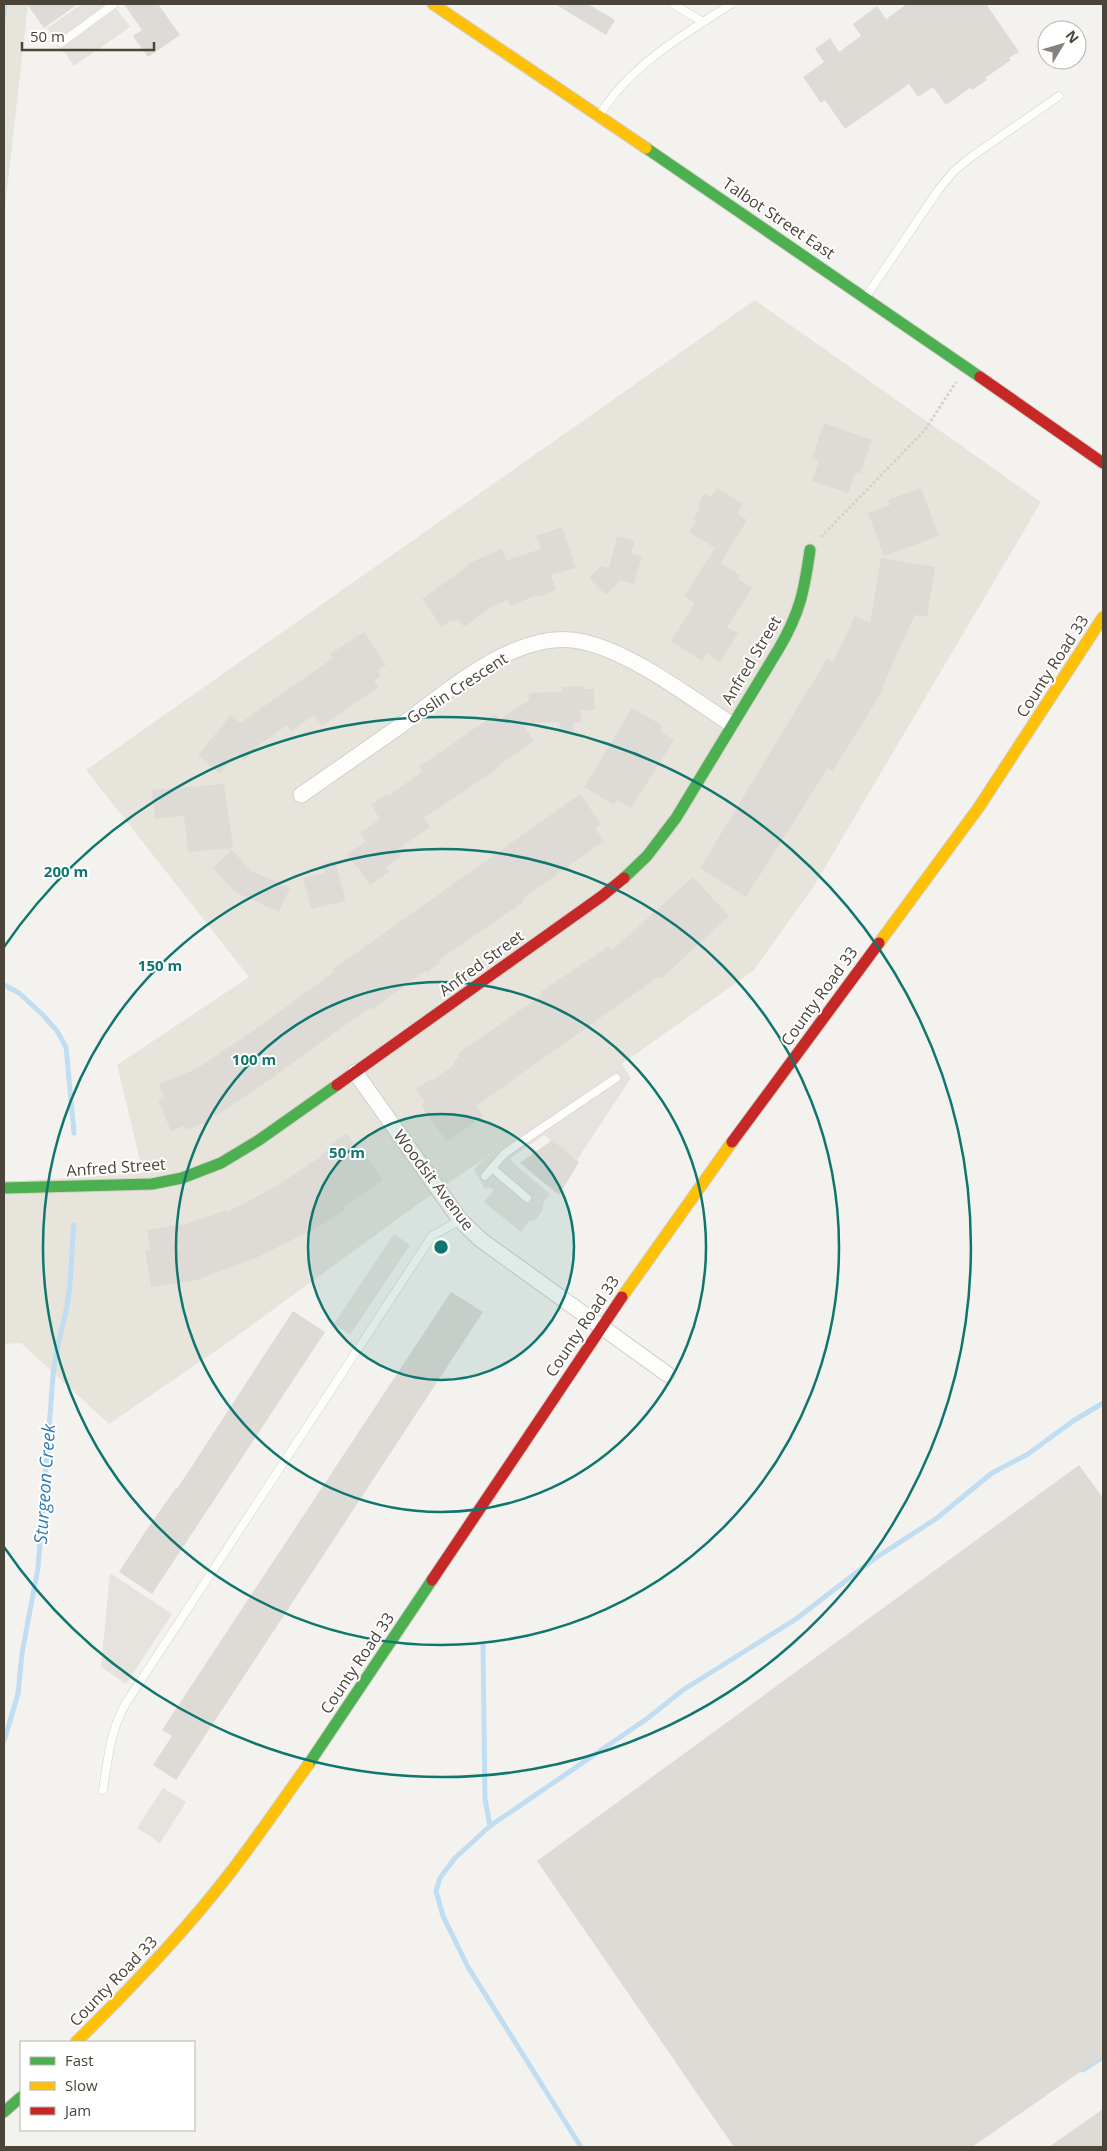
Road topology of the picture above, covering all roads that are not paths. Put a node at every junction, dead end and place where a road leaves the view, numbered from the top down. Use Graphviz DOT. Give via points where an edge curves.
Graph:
graph roads {
  1 [pos="114,4"];
  2 [pos="433,4"];
  3 [pos="673,4"];
  4 [pos="731,4"];
  5 [pos="703,22"];
  6 [pos="61,43"];
  7 [pos="1059,96"];
  8 [pos="599,116"];
  9 [pos="866,297"];
  10 [pos="1103,463"];
  11 [pos="810,550"];
  12 [pos="1103,617"];
  13 [pos="731,724"];
  14 [pos="300,795"];
  15 [pos="355,1072"];
  16 [pos="616,1078"];
  17 [pos="492,1168"];
  18 [pos="485,1176"];
  19 [pos="4,1188"];
  20 [pos="527,1198"];
  21 [pos="460,1220"];
  22 [pos="601,1326"];
  23 [pos="667,1374"];
  24 [pos="102,1790"];
  25 [pos="77,2041"];
  26 [pos="20,2098"];
  27 [pos="4,2112"];
  1 -- 6 [label="lane"];
  2 -- 8 [label="main road, Talbot Street East"];
  3 -- 5 [label="lane"];
  4 -- 5 [label="lane"];
  5 -- 8 [label="lane" via="628,77"];
  7 -- 9 [label="lane" via="954,172"];
  8 -- 9 [label="main road, Talbot Street East"];
  9 -- 10 [label="main road, Talbot Street East"];
  11 -- 13 [label="main road, Anfred Street" via="804,592 790,628"];
  12 -- 22 [label="main road, County Road 33" via="979,807"];
  13 -- 14 [label="street, Goslin Crescent" via="658,676 610,650 570,639 543,641 511,652 475,672"];
  13 -- 15 [label="main road, Anfred Street" via="675,819 640,864 579,912"];
  15 -- 19 [label="main road, Anfred Street" via="239,1153 182,1178 152,1184"];
  15 -- 21 [label="street, Woodsit Avenue"];
  16 -- 17 [label="lane" via="505,1153"];
  17 -- 18 [label="lane"];
  17 -- 20 [label="lane"];
  21 -- 22 [label="street, Woodsit Avenue" via="481,1240"];
  21 -- 24 [label="lane" via="432,1236 126,1703 111,1736"];
  22 -- 23 [label="street, Woodsit Avenue"];
  22 -- 25 [label="main road, County Road 33" via="313,1758 235,1866 128,1992"];
  26 -- 27 [label="main road"];
}
